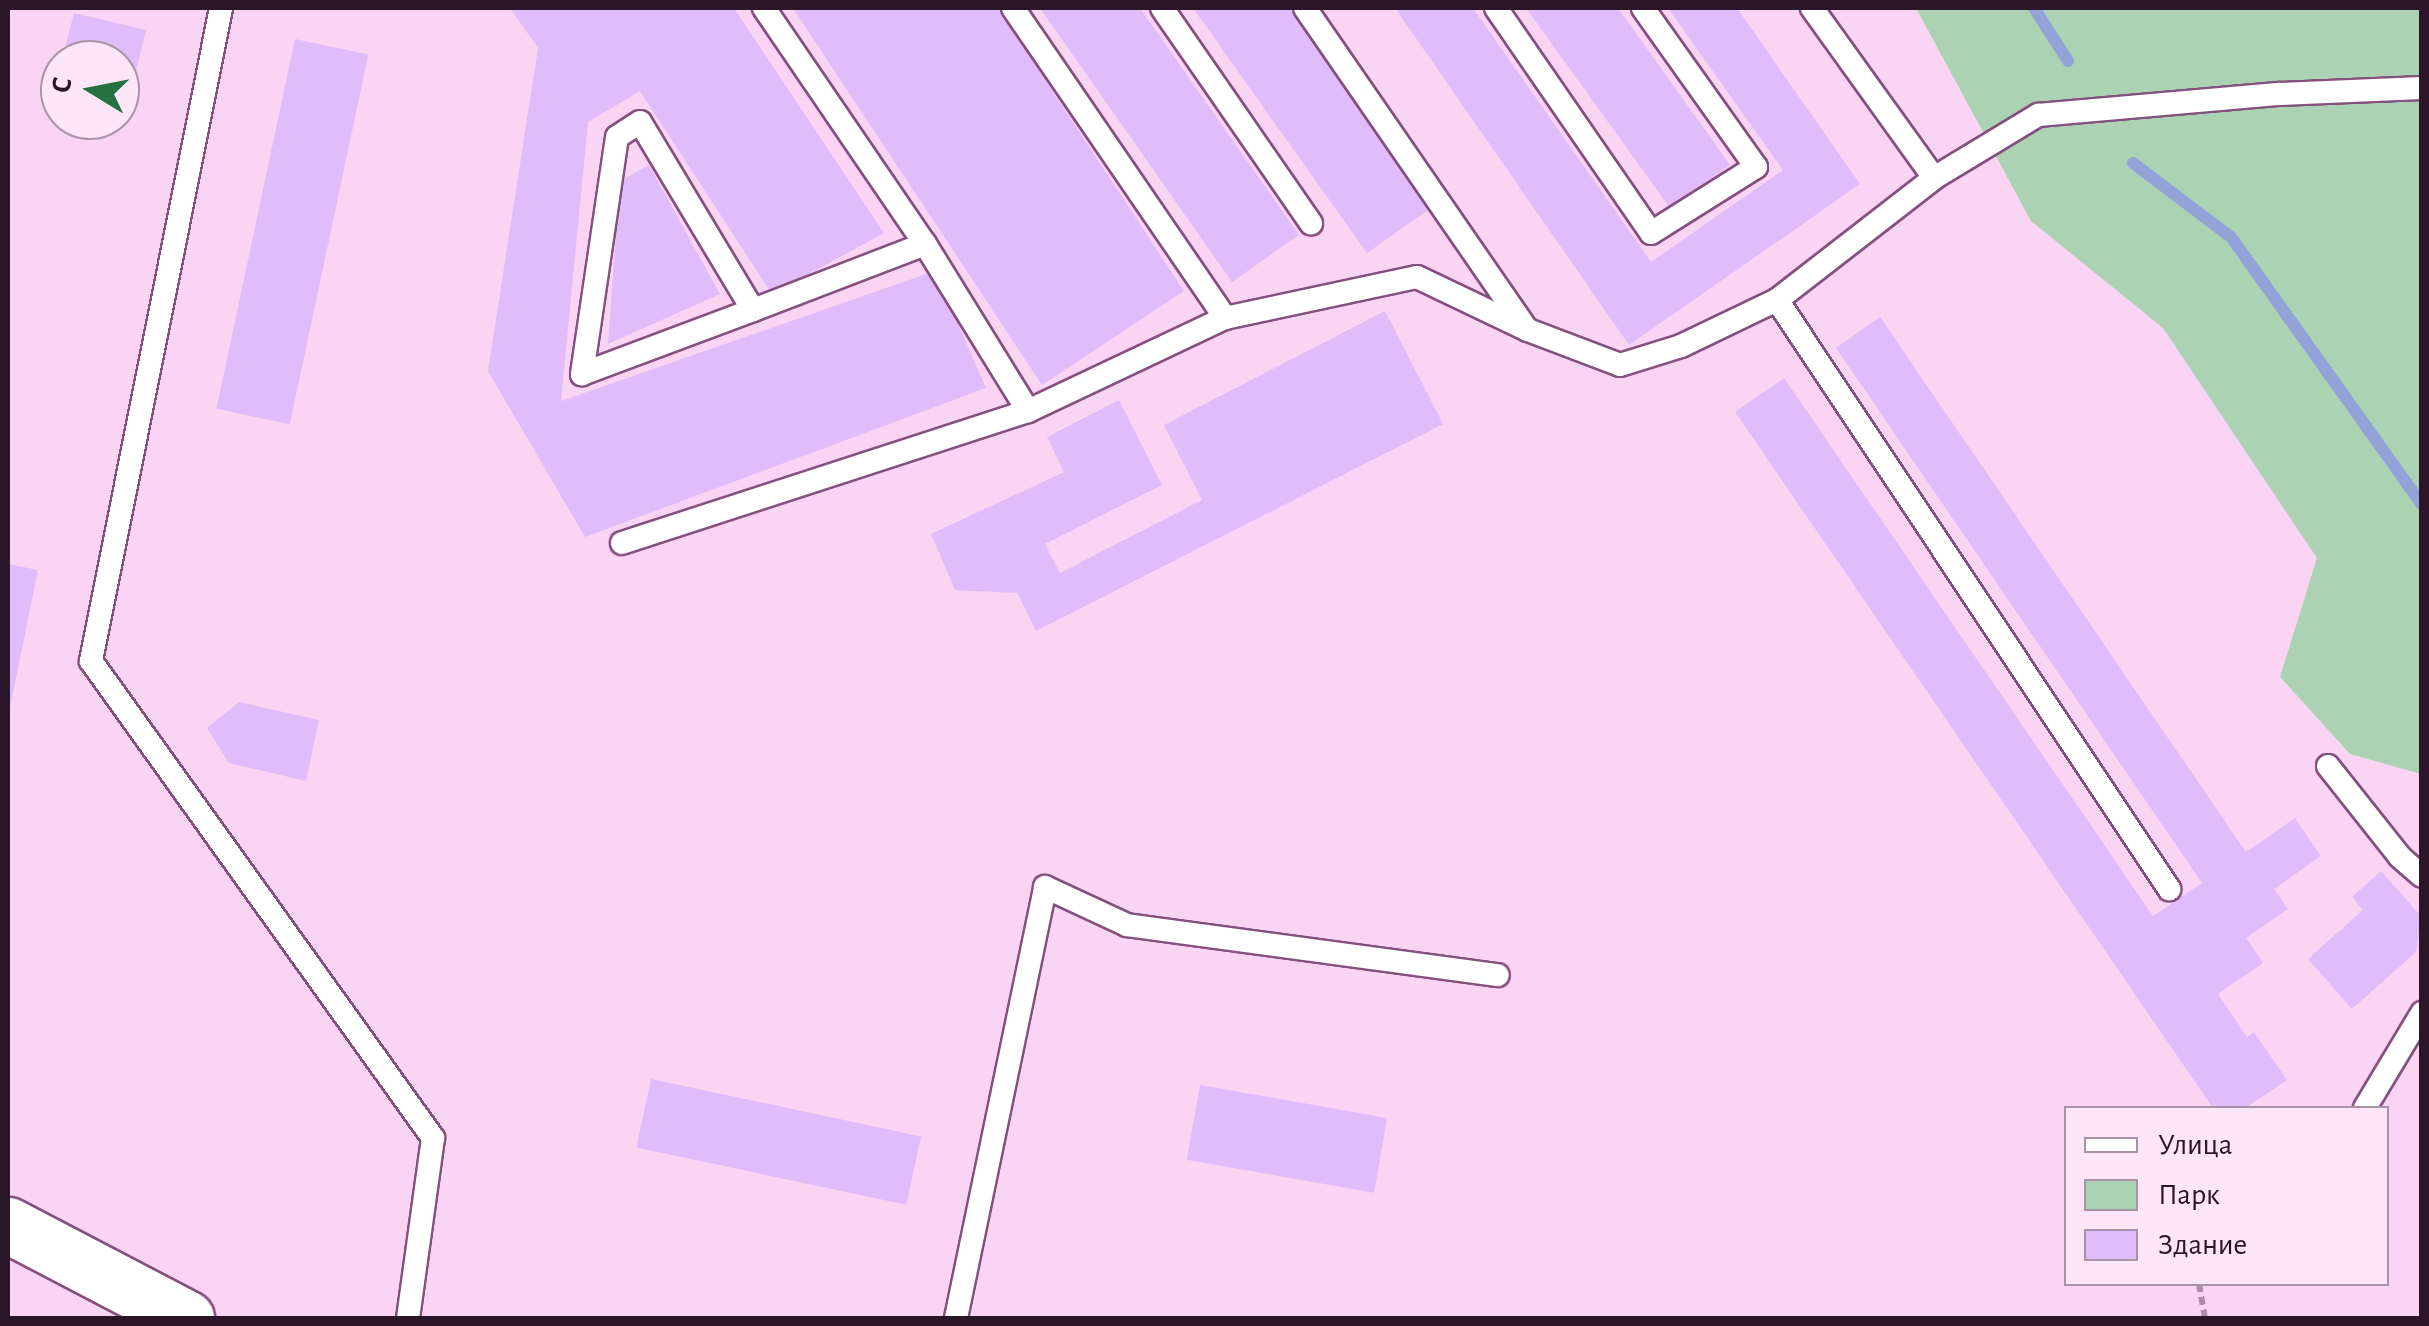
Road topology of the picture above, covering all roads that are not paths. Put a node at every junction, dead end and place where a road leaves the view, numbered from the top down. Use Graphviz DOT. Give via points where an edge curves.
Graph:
graph roads {
  1 [pos="222,8"];
  2 [pos="764,8"];
  3 [pos="1014,8"];
  4 [pos="1162,8"];
  5 [pos="1305,8"];
  6 [pos="1496,8"];
  7 [pos="1642,8"];
  8 [pos="1812,8"];
  9 [pos="2422,88"];
  10 [pos="1934,178"];
  11 [pos="1311,224"];
  12 [pos="926,244"];
  13 [pos="1777,300"];
  14 [pos="753,310"];
  15 [pos="1225,318"];
  16 [pos="1528,330"];
  17 [pos="1028,412"];
  18 [pos="622,544"];
  19 [pos="2328,766"];
  20 [pos="2422,876"];
  21 [pos="2169,889"];
  22 [pos="1498,975"];
  23 [pos="2422,1013"];
  24 [pos="2366,1106"];
  25 [pos="8,1225"];
  26 [pos="155,1311"];
  27 [pos="408,1318"];
  28 [pos="956,1318"];
  1 -- 27 [label="lane" via="91,661 433,1138"];
  2 -- 12 [label="lane"];
  3 -- 15 [label="lane"];
  4 -- 11 [label="lane"];
  5 -- 16 [label="lane"];
  6 -- 7 [label="lane" via="1652,233 1756,167"];
  8 -- 10 [label="lane"];
  9 -- 10 [label="lane" via="2038,116"];
  10 -- 13 [label="lane"];
  12 -- 14 [label="lane"];
  12 -- 17 [label="lane"];
  13 -- 16 [label="lane" via="1681,346 1620,366"];
  13 -- 21 [label="lane"];
  14 -- 14 [label="lane" via="582,374 618,137 640,122"];
  15 -- 16 [label="lane" via="1417,277"];
  15 -- 17 [label="lane"];
  17 -- 18 [label="lane"];
  19 -- 20 [label="lane" via="2400,858"];
  22 -- 28 [label="lane" via="1127,926 1045,887"];
  23 -- 24 [label="lane"];
  25 -- 26 [label="street"];
}
